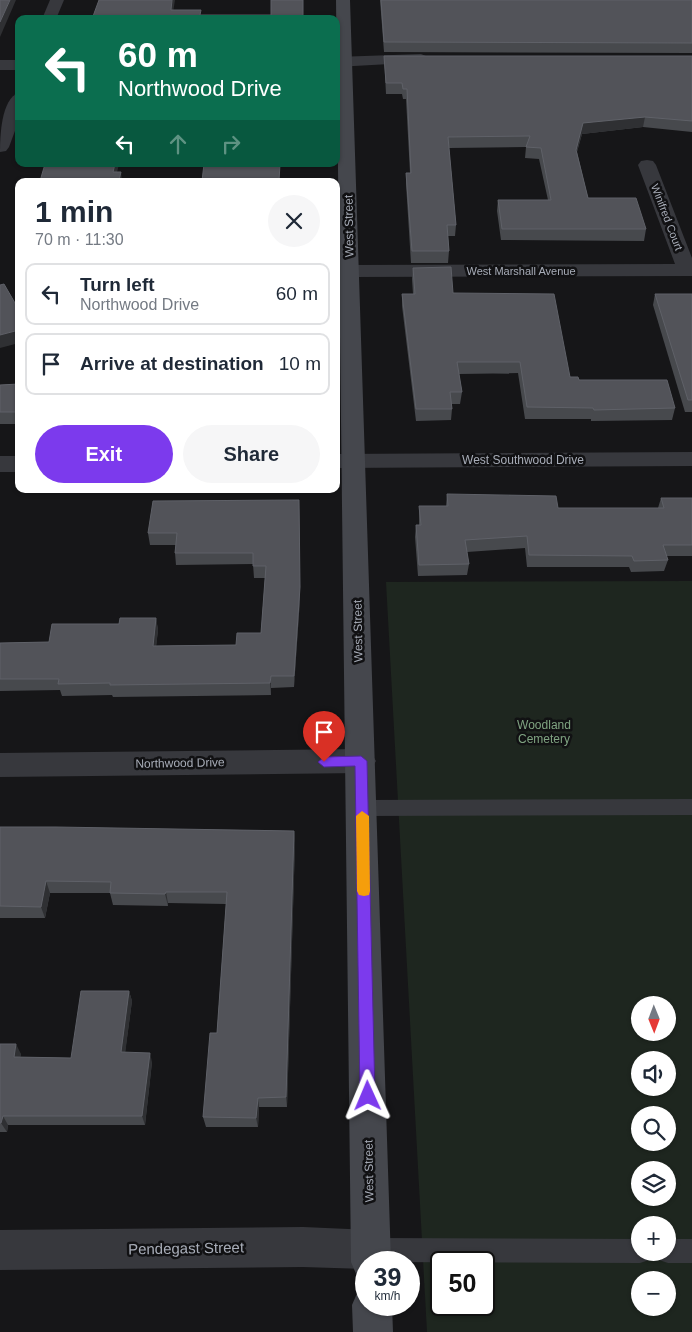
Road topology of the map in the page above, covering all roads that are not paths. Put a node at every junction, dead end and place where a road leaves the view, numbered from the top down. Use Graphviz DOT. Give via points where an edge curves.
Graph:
graph roads {
  1 [pos="57,0"];
  2 [pos="343,0"];
  3 [pos="51,15"];
  4 [pos="434,59"];
  5 [pos="341,62"];
  6 [pos="0,65"];
  7 [pos="15,65"];
  8 [pos="15,109"];
  9 [pos="0,148"];
  10 [pos="647,165"];
  11 [pos="689,270"];
  12 [pos="350,271"];
  13 [pos="692,460"];
  14 [pos="346,461"];
  15 [pos="0,464"];
  16 [pos="15,464"];
  17 [pos="361,761"];
  18 [pos="0,765"];
  19 [pos="362,808"];
  20 [pos="692,808"];
  21 [pos="0,1250"];
  22 [pos="371,1251"];
  23 [pos="631,1251"];
  24 [pos="676,1251"];
  25 [pos="692,1251"];
  26 [pos="355,1254"];
  27 [pos="420,1255"];
  28 [pos="372,1316"];
  29 [pos="373,1332"];
  1 -- 3 [label="street"];
  2 -- 5 [label="main road, West Street"];
  4 -- 5 [label="street"];
  5 -- 12 [label="main road, West Street"];
  6 -- 7 [label="street"];
  8 -- 9 [label="street"];
  10 -- 11 [label="street, Winifred Court"];
  11 -- 12 [label="street, West Marshall Avenue"];
  12 -- 14 [label="main road, West Street"];
  13 -- 14 [label="street, West Southwood Drive"];
  14 -- 17 [label="main road, West Street"];
  15 -- 16 [label="street"];
  17 -- 18 [label="street, Northwood Drive"];
  17 -- 19 [label="main road, West Street"];
  19 -- 20 [label="lane"];
  19 -- 22 [label="main road, West Street"];
  21 -- 26 [label="street, Pendegast Street" via="303,1247"];
  23 -- 27 [label="lane"];
  24 -- 25 [label="lane"];
  28 -- 29 [label="main road"];
}
